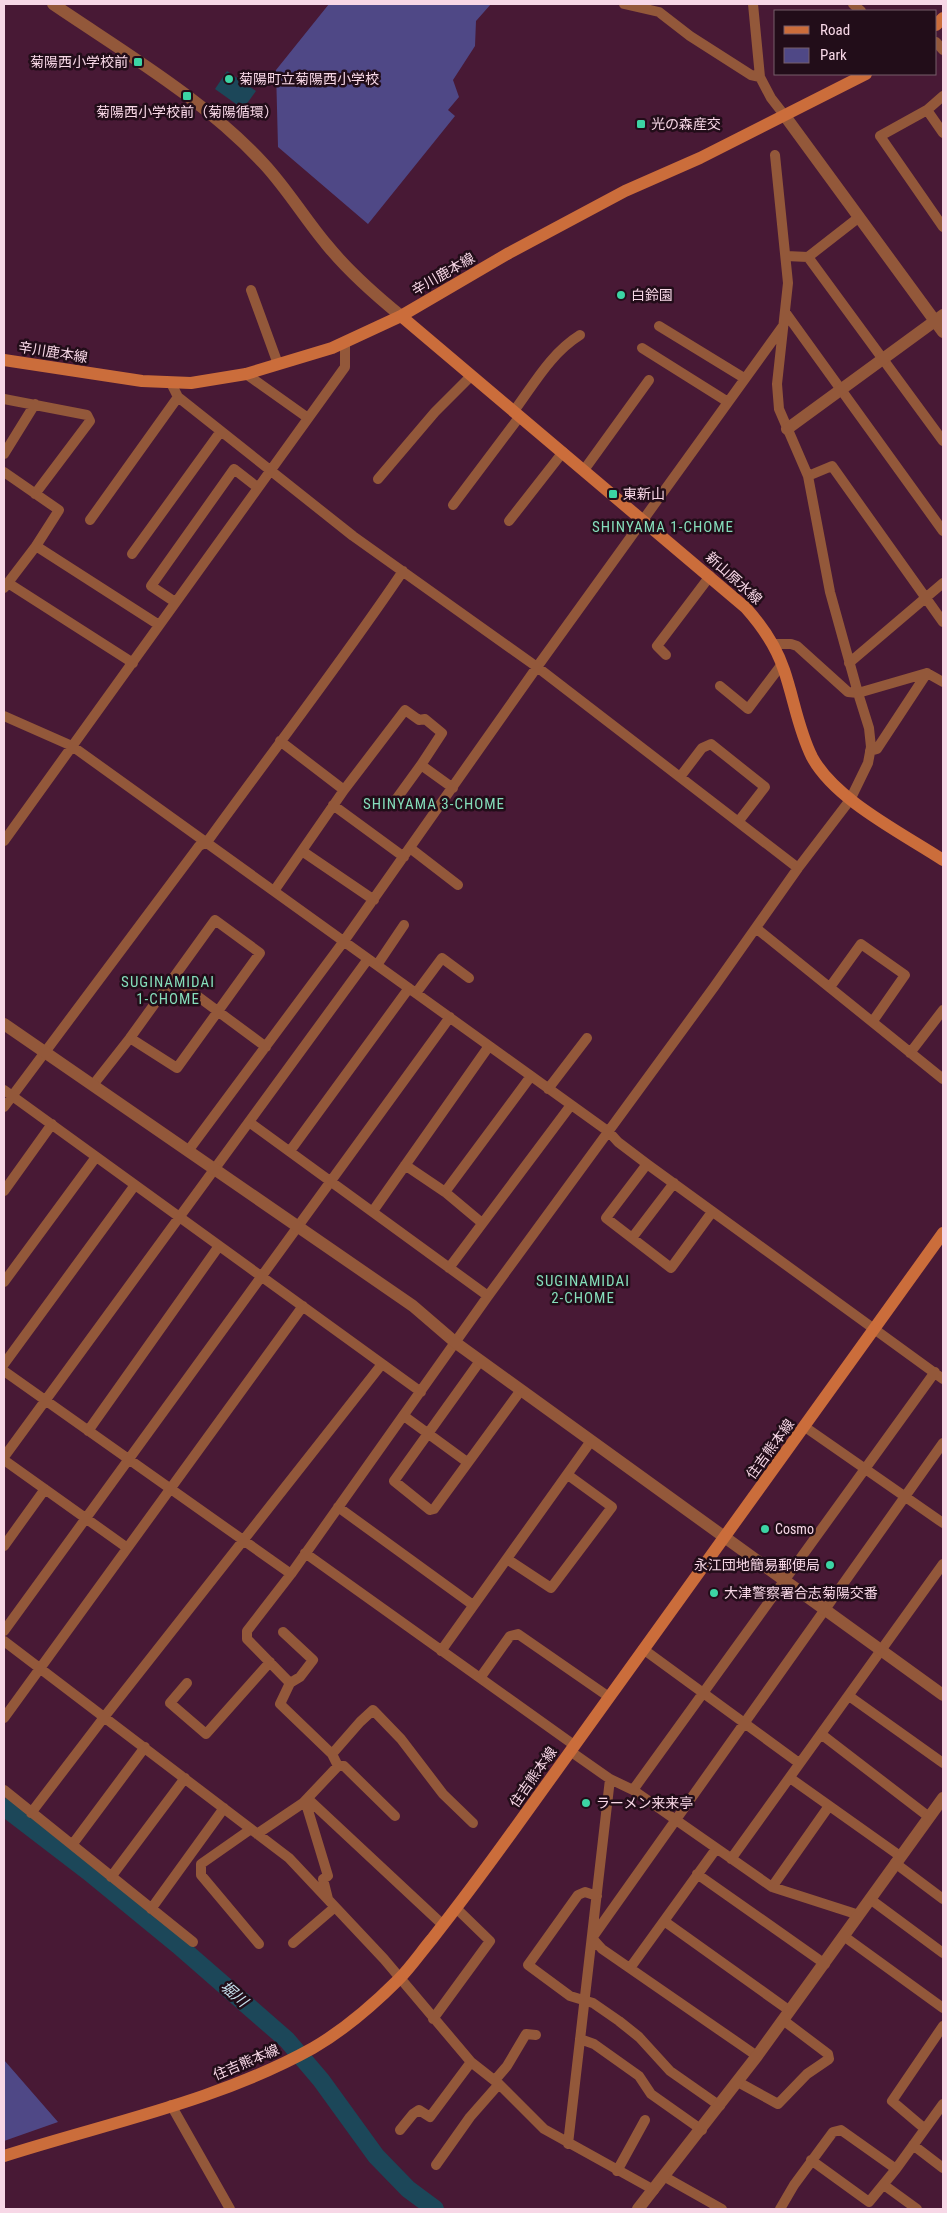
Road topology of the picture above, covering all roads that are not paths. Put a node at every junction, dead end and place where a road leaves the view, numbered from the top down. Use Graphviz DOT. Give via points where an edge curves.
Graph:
graph roads {
  1 [pos="53,4"];
  2 [pos="624,4"];
  3 [pos="753,4"];
  4 [pos="649,6"];
  5 [pos="864,75"];
  6 [pos="760,77"];
  7 [pos="943,96"];
  8 [pos="927,110"];
  9 [pos="785,116"];
  10 [pos="943,133"];
  11 [pos="774,155"];
  12 [pos="858,218"];
  13 [pos="943,227"];
  14 [pos="786,256"];
  15 [pos="808,257"];
  16 [pos="251,290"];
  17 [pos="785,312"];
  18 [pos="401,316"];
  19 [pos="939,318"];
  20 [pos="659,326"];
  21 [pos="783,326"];
  22 [pos="943,332"];
  23 [pos="580,335"];
  24 [pos="345,343"];
  25 [pos="642,348"];
  26 [pos="883,359"];
  27 [pos="4,360"];
  28 [pos="278,364"];
  29 [pos="246,374"];
  30 [pos="471,376"];
  31 [pos="744,378"];
  32 [pos="649,380"];
  33 [pos="171,383"];
  34 [pos="840,390"];
  35 [pos="178,397"];
  36 [pos="4,399"];
  37 [pos="728,402"];
  38 [pos="35,404"];
  39 [pos="517,414"];
  40 [pos="308,418"];
  41 [pos="787,429"];
  42 [pos="221,431"];
  43 [pos="943,441"];
  44 [pos="563,452"];
  45 [pos="4,454"];
  46 [pos="270,470"];
  47 [pos="584,470"];
  48 [pos="4,472"];
  49 [pos="808,476"];
  50 [pos="378,479"];
  51 [pos="257,487"];
  52 [pos="35,494"];
  53 [pos="453,506"];
  54 [pos="90,520"];
  55 [pos="510,521"];
  56 [pos="644,521"];
  57 [pos="943,530"];
  58 [pos="36,546"];
  59 [pos="132,554"];
  60 [pos="403,570"];
  61 [pos="710,576"];
  62 [pos="943,583"];
  63 [pos="6,586"];
  64 [pos="926,598"];
  65 [pos="176,602"];
  66 [pos="943,622"];
  67 [pos="160,624"];
  68 [pos="773,644"];
  69 [pos="666,655"];
  70 [pos="133,663"];
  71 [pos="849,663"];
  72 [pos="782,664"];
  73 [pos="537,667"];
  74 [pos="927,673"];
  75 [pos="943,682"];
  76 [pos="720,686"];
  77 [pos="858,693"];
  78 [pos="4,716"];
  79 [pos="280,741"];
  80 [pos="72,746"];
  81 [pos="870,751"];
  82 [pos="421,765"];
  83 [pos="680,777"];
  84 [pos="453,788"];
  85 [pos="344,790"];
  86 [pos="850,800"];
  87 [pos="333,805"];
  88 [pos="392,805"];
  89 [pos="738,822"];
  90 [pos="4,841"];
  91 [pos="207,842"];
  92 [pos="410,848"];
  93 [pos="302,851"];
  94 [pos="404,858"];
  95 [pos="943,860"];
  96 [pos="798,868"];
  97 [pos="458,885"];
  98 [pos="274,891"];
  99 [pos="374,900"];
  100 [pos="404,925"];
  101 [pos="756,928"];
  102 [pos="344,941"];
  103 [pos="368,958"];
  104 [pos="377,965"];
  105 [pos="173,978"];
  106 [pos="469,978"];
  107 [pos="830,987"];
  108 [pos="412,991"];
  109 [pos="218,1010"];
  110 [pos="943,1010"];
  111 [pos="450,1017"];
  112 [pos="873,1021"];
  113 [pos="4,1024"];
  114 [pos="130,1038"];
  115 [pos="587,1038"];
  116 [pos="489,1046"];
  117 [pos="266,1047"];
  118 [pos="44,1053"];
  119 [pos="910,1053"];
  120 [pos="531,1076"];
  121 [pos="943,1079"];
  122 [pos="93,1085"];
  123 [pos="548,1089"];
  124 [pos="8,1092"];
  125 [pos="571,1105"];
  126 [pos="4,1107"];
  127 [pos="249,1122"];
  128 [pos="52,1124"];
  129 [pos="609,1132"];
  130 [pos="188,1151"];
  131 [pos="290,1151"];
  132 [pos="96,1157"];
  133 [pos="647,1164"];
  134 [pos="405,1165"];
  135 [pos="214,1170"];
  136 [pos="332,1181"];
  137 [pos="674,1183"];
  138 [pos="135,1185"];
  139 [pos="4,1191"];
  140 [pos="445,1192"];
  141 [pos="373,1211"];
  142 [pos="712,1212"];
  143 [pos="179,1216"];
  144 [pos="482,1223"];
  145 [pos="297,1228"];
  146 [pos="632,1238"];
  147 [pos="941,1240"];
  148 [pos="219,1246"];
  149 [pos="449,1268"];
  150 [pos="262,1277"];
  151 [pos="4,1282"];
  152 [pos="488,1296"];
  153 [pos="302,1306"];
  154 [pos="875,1328"];
  155 [pos="456,1343"];
  156 [pos="480,1361"];
  157 [pos="4,1364"];
  158 [pos="382,1364"];
  159 [pos="4,1371"];
  160 [pos="939,1376"];
  161 [pos="521,1390"];
  162 [pos="421,1392"];
  163 [pos="46,1400"];
  164 [pos="404,1416"];
  165 [pos="805,1426"];
  166 [pos="88,1431"];
  167 [pos="428,1434"];
  168 [pos="591,1441"];
  169 [pos="943,1443"];
  170 [pos="4,1458"];
  171 [pos="128,1459"];
  172 [pos="468,1462"];
  173 [pos="865,1468"];
  174 [pos="568,1475"];
  175 [pos="169,1488"];
  176 [pos="44,1489"];
  177 [pos="906,1496"];
  178 [pos="338,1507"];
  179 [pos="85,1518"];
  180 [pos="943,1523"];
  181 [pos="724,1537"];
  182 [pos="244,1541"];
  183 [pos="4,1546"];
  184 [pos="126,1548"];
  185 [pos="305,1552"];
  186 [pos="507,1559"];
  187 [pos="943,1565"];
  188 [pos="291,1574"];
  189 [pos="783,1581"];
  190 [pos="473,1605"];
  191 [pos="823,1610"];
  192 [pos="4,1631"];
  193 [pos="283,1632"];
  194 [pos="4,1641"];
  195 [pos="643,1649"];
  196 [pos="441,1651"];
  197 [pos="881,1651"];
  198 [pos="270,1662"];
  199 [pos="40,1668"];
  200 [pos="480,1678"];
  201 [pos="187,1683"];
  202 [pos="290,1683"];
  203 [pos="703,1694"];
  204 [pos="943,1695"];
  205 [pos="849,1696"];
  206 [pos="609,1697"];
  207 [pos="105,1716"];
  208 [pos="4,1718"];
  209 [pos="743,1723"];
  210 [pos="821,1734"];
  211 [pos="145,1747"];
  212 [pos="572,1748"];
  213 [pos="332,1754"];
  214 [pos="799,1763"];
  215 [pos="943,1763"];
  216 [pos="338,1766"];
  217 [pos="185,1778"];
  218 [pos="790,1778"];
  219 [pos="610,1779"];
  220 [pos="4,1790"];
  221 [pos="633,1790"];
  222 [pos="943,1798"];
  223 [pos="306,1801"];
  224 [pos="829,1806"];
  225 [pos="224,1808"];
  226 [pos="32,1814"];
  227 [pos="395,1816"];
  228 [pos="929,1817"];
  229 [pos="674,1820"];
  230 [pos="473,1823"];
  231 [pos="254,1831"];
  232 [pos="72,1845"];
  233 [pos="716,1849"];
  234 [pos="731,1859"];
  235 [pos="897,1860"];
  236 [pos="697,1874"];
  237 [pos="111,1877"];
  238 [pos="772,1886"];
  239 [pos="597,1896"];
  240 [pos="870,1899"];
  241 [pos="943,1899"];
  242 [pos="332,1903"];
  243 [pos="456,1908"];
  244 [pos="151,1909"];
  245 [pos="859,1915"];
  246 [pos="664,1921"];
  247 [pos="443,1925"];
  248 [pos="845,1937"];
  249 [pos="592,1938"];
  250 [pos="194,1942"];
  251 [pos="293,1943"];
  252 [pos="259,1944"];
  253 [pos="943,1953"];
  254 [pos="825,1964"];
  255 [pos="630,1968"];
  256 [pos="400,1978"];
  257 [pos="584,2000"];
  258 [pos="943,2007"];
  259 [pos="786,2016"];
  260 [pos="433,2018"];
  261 [pos="943,2026"];
  262 [pos="536,2036"];
  263 [pos="580,2039"];
  264 [pos="757,2056"];
  265 [pos="471,2062"];
  266 [pos="497,2082"];
  267 [pos="738,2082"];
  268 [pos="171,2105"];
  269 [pos="943,2105"];
  270 [pos="720,2106"];
  271 [pos="645,2120"];
  272 [pos="925,2129"];
  273 [pos="400,2130"];
  274 [pos="702,2130"];
  275 [pos="568,2144"];
  276 [pos="913,2145"];
  277 [pos="4,2156"];
  278 [pos="811,2160"];
  279 [pos="436,2165"];
  280 [pos="943,2168"];
  281 [pos="896,2169"];
  282 [pos="618,2170"];
  283 [pos="665,2177"];
  284 [pos="884,2185"];
  285 [pos="654,2190"];
  286 [pos="230,2209"];
  287 [pos="638,2209"];
  288 [pos="722,2209"];
  289 [pos="780,2209"];
  290 [pos="917,2209"];
  1 -- 18 [label="street" via="187,96 228,129 264,164 357,280"];
  2 -- 4 [label="street"];
  3 -- 6 [label="street"];
  4 -- 6 [label="street" via="690,36 751,75"];
  5 -- 9 [label="main road, 辛川鹿本線"];
  6 -- 9 [label="street"];
  7 -- 8 [label="street"];
  8 -- 10 [label="street"];
  8 -- 13 [label="street" via="880,136"];
  9 -- 12 [label="street"];
  9 -- 18 [label="main road, 辛川鹿本線" via="624,191"];
  11 -- 14 [label="street"];
  12 -- 15 [label="street"];
  12 -- 19 [label="street"];
  14 -- 15 [label="street"];
  14 -- 17 [label="street"];
  15 -- 26 [label="street"];
  16 -- 28 [label="street"];
  17 -- 21 [label="street"];
  17 -- 34 [label="street"];
  18 -- 24 [label="main road, 辛川鹿本線"];
  18 -- 30 [label="main road, 新山原水線"];
  19 -- 22 [label="street"];
  19 -- 26 [label="street"];
  20 -- 31 [label="street"];
  21 -- 31 [label="street"];
  21 -- 41 [label="street" via="777,384 779,409"];
  23 -- 39 [label="street" via="551,360"];
  24 -- 28 [label="main road, 辛川鹿本線"];
  24 -- 40 [label="street" via="345,367"];
  25 -- 37 [label="street"];
  26 -- 34 [label="street"];
  26 -- 43 [label="street"];
  27 -- 33 [label="main road, 辛川鹿本線"];
  28 -- 29 [label="main road, 辛川鹿本線"];
  29 -- 33 [label="main road, 辛川鹿本線"];
  29 -- 40 [label="street"];
  30 -- 39 [label="main road, 新山原水線"];
  30 -- 50 [label="street" via="435,412"];
  31 -- 37 [label="street"];
  32 -- 47 [label="street"];
  33 -- 35 [label="street"];
  34 -- 41 [label="street"];
  34 -- 57 [label="street"];
  35 -- 42 [label="street"];
  35 -- 54 [label="street"];
  36 -- 38 [label="street"];
  37 -- 56 [label="street"];
  38 -- 45 [label="street"];
  38 -- 52 [label="street" via="87,415 90,421"];
  39 -- 44 [label="main road, 新山原水線"];
  39 -- 53 [label="street"];
  40 -- 46 [label="street"];
  41 -- 49 [label="street"];
  42 -- 46 [label="street"];
  42 -- 59 [label="street"];
  44 -- 47 [label="main road, 新山原水線"];
  44 -- 55 [label="street"];
  46 -- 51 [label="street"];
  46 -- 60 [label="street" via="353,536"];
  47 -- 56 [label="main road, 新山原水線"];
  48 -- 52 [label="street"];
  49 -- 64 [label="street" via="832,466"];
  49 -- 71 [label="street" via="830,592"];
  51 -- 65 [label="street"];
  51 -- 65 [label="street" via="234,469 151,586"];
  52 -- 58 [label="street" via="59,510"];
  56 -- 61 [label="main road, 新山原水線"];
  56 -- 73 [label="street"];
  58 -- 63 [label="street"];
  58 -- 67 [label="street"];
  60 -- 73 [label="street"];
  60 -- 79 [label="street" via="335,669"];
  61 -- 68 [label="main road, 新山原水線" via="746,608"];
  61 -- 69 [label="street" via="657,646"];
  62 -- 64 [label="street"];
  63 -- 70 [label="street"];
  64 -- 66 [label="street"];
  64 -- 71 [label="street"];
  65 -- 67 [label="street"];
  67 -- 70 [label="street"];
  68 -- 72 [label="main road, 新山原水線"];
  68 -- 77 [label="street" via="797,646 848,692"];
  70 -- 80 [label="street"];
  71 -- 77 [label="street"];
  72 -- 76 [label="street" via="748,709"];
  72 -- 86 [label="main road, 新山原水線" via="801,732 813,758 828,781"];
  73 -- 83 [label="street"];
  73 -- 84 [label="street"];
  74 -- 75 [label="street"];
  74 -- 77 [label="street"];
  74 -- 81 [label="street" via="878,749"];
  77 -- 81 [label="street" via="868,728"];
  78 -- 80 [label="street"];
  79 -- 85 [label="street"];
  79 -- 91 [label="street"];
  80 -- 90 [label="street"];
  80 -- 91 [label="street"];
  81 -- 86 [label="street" via="868,763"];
  82 -- 84 [label="street"];
  82 -- 85 [label="street" via="442,733 425,718 419,720 405,710"];
  82 -- 88 [label="street"];
  83 -- 89 [label="street"];
  83 -- 89 [label="street" via="702,748 711,744 765,786"];
  84 -- 92 [label="street"];
  85 -- 87 [label="street"];
  86 -- 95 [label="main road, 新山原水線"];
  86 -- 96 [label="street"];
  87 -- 93 [label="street"];
  87 -- 94 [label="street"];
  89 -- 96 [label="street"];
  91 -- 98 [label="street"];
  91 -- 118 [label="street" via="199,846"];
  92 -- 94 [label="street"];
  92 -- 97 [label="street"];
  93 -- 98 [label="street"];
  93 -- 99 [label="street"];
  94 -- 99 [label="street"];
  96 -- 101 [label="street"];
  98 -- 102 [label="street"];
  99 -- 102 [label="street"];
  100 -- 104 [label="street"];
  101 -- 107 [label="street"];
  101 -- 129 [label="street"];
  102 -- 103 [label="street"];
  102 -- 117 [label="street"];
  103 -- 104 [label="street"];
  103 -- 127 [label="street"];
  104 -- 108 [label="street"];
  105 -- 109 [label="street"];
  105 -- 109 [label="street" via="215,920 260,953"];
  105 -- 114 [label="street"];
  106 -- 108 [label="street" via="442,958"];
  107 -- 112 [label="street"];
  107 -- 112 [label="street" via="861,944 905,975"];
  108 -- 111 [label="street"];
  108 -- 131 [label="street"];
  109 -- 114 [label="street" via="177,1068"];
  109 -- 117 [label="street"];
  110 -- 119 [label="street"];
  111 -- 116 [label="street"];
  111 -- 136 [label="street"];
  112 -- 119 [label="street"];
  113 -- 118 [label="street"];
  114 -- 122 [label="street"];
  115 -- 123 [label="street"];
  116 -- 120 [label="street"];
  116 -- 134 [label="street"];
  117 -- 130 [label="street"];
  118 -- 122 [label="street"];
  118 -- 124 [label="street"];
  119 -- 121 [label="street"];
  120 -- 123 [label="street"];
  120 -- 140 [label="street"];
  122 -- 130 [label="street"];
  123 -- 125 [label="street"];
  124 -- 126 [label="street"];
  124 -- 128 [label="street"];
  125 -- 129 [label="street"];
  125 -- 144 [label="street"];
  127 -- 131 [label="street"];
  127 -- 135 [label="street"];
  128 -- 132 [label="street"];
  128 -- 139 [label="street"];
  129 -- 133 [label="street"];
  129 -- 152 [label="street"];
  130 -- 135 [label="street"];
  131 -- 136 [label="street"];
  132 -- 138 [label="street"];
  132 -- 151 [label="street"];
  133 -- 137 [label="street"];
  133 -- 146 [label="street" via="606,1218"];
  134 -- 140 [label="street"];
  134 -- 141 [label="street"];
  135 -- 143 [label="street"];
  135 -- 145 [label="street"];
  136 -- 141 [label="street"];
  136 -- 145 [label="street"];
  137 -- 142 [label="street"];
  137 -- 146 [label="street"];
  138 -- 143 [label="street"];
  138 -- 157 [label="street"];
  140 -- 144 [label="street"];
  141 -- 149 [label="street"];
  142 -- 146 [label="street" via="671,1268"];
  142 -- 154 [label="street"];
  143 -- 148 [label="street"];
  143 -- 163 [label="street"];
  144 -- 149 [label="street"];
  145 -- 150 [label="street"];
  145 -- 155 [label="street" via="413,1306"];
  147 -- 154 [label="main road, 住吉熊本線"];
  148 -- 150 [label="street"];
  148 -- 166 [label="street"];
  149 -- 152 [label="street"];
  150 -- 153 [label="street"];
  150 -- 171 [label="street"];
  152 -- 155 [label="street"];
  153 -- 158 [label="street"];
  153 -- 175 [label="street"];
  154 -- 160 [label="street"];
  154 -- 165 [label="main road, 住吉熊本線"];
  155 -- 156 [label="street"];
  155 -- 162 [label="street"];
  156 -- 161 [label="street"];
  156 -- 167 [label="street"];
  158 -- 162 [label="street"];
  158 -- 182 [label="street"];
  159 -- 163 [label="street"];
  160 -- 173 [label="street"];
  161 -- 168 [label="street"];
  161 -- 172 [label="street"];
  162 -- 164 [label="street"];
  163 -- 166 [label="street"];
  163 -- 170 [label="street"];
  164 -- 167 [label="street"];
  164 -- 178 [label="street"];
  165 -- 173 [label="street"];
  165 -- 181 [label="main road, 住吉熊本線"];
  166 -- 171 [label="street"];
  167 -- 172 [label="street"];
  167 -- 172 [label="street" via="394,1481 430,1510 434,1509"];
  168 -- 174 [label="street"];
  168 -- 181 [label="street"];
  169 -- 177 [label="street"];
  170 -- 176 [label="street"];
  171 -- 175 [label="street"];
  171 -- 179 [label="street"];
  173 -- 177 [label="street"];
  173 -- 189 [label="street"];
  174 -- 186 [label="street"];
  174 -- 186 [label="street" via="612,1507 551,1588"];
  175 -- 182 [label="street"];
  175 -- 184 [label="street"];
  176 -- 179 [label="street"];
  176 -- 183 [label="street"];
  177 -- 180 [label="street"];
  177 -- 191 [label="street"];
  178 -- 185 [label="street"];
  178 -- 190 [label="street"];
  179 -- 184 [label="street"];
  179 -- 192 [label="street"];
  181 -- 189 [label="street"];
  181 -- 195 [label="main road, 住吉熊本線"];
  182 -- 188 [label="street"];
  182 -- 207 [label="street"];
  184 -- 199 [label="street"];
  185 -- 188 [label="street"];
  185 -- 196 [label="street"];
  186 -- 190 [label="street"];
  187 -- 197 [label="street"];
  188 -- 198 [label="street" via="247,1631 247,1639"];
  189 -- 191 [label="street"];
  189 -- 203 [label="street"];
  190 -- 196 [label="street"];
  191 -- 197 [label="street"];
  191 -- 209 [label="street"];
  193 -- 202 [label="street" via="314,1660 300,1677"];
  194 -- 199 [label="street"];
  195 -- 203 [label="street"];
  195 -- 206 [label="main road, 住吉熊本線"];
  196 -- 200 [label="street"];
  197 -- 204 [label="street"];
  197 -- 205 [label="street"];
  198 -- 201 [label="street" via="206,1734 170,1702"];
  198 -- 202 [label="street"];
  199 -- 207 [label="street"];
  199 -- 208 [label="street"];
  200 -- 206 [label="street" via="510,1636 518,1634"];
  200 -- 212 [label="street"];
  202 -- 213 [label="street" via="280,1704"];
  203 -- 209 [label="street"];
  203 -- 221 [label="street"];
  205 -- 210 [label="street"];
  205 -- 215 [label="street"];
  206 -- 212 [label="main road, 住吉熊本線"];
  207 -- 211 [label="street"];
  207 -- 226 [label="street"];
  209 -- 214 [label="street"];
  209 -- 229 [label="street"];
  210 -- 214 [label="street"];
  210 -- 228 [label="street"];
  211 -- 217 [label="street"];
  211 -- 232 [label="street"];
  212 -- 219 [label="street"];
  212 -- 243 [label="main road, 住吉熊本線"];
  213 -- 216 [label="street"];
  213 -- 230 [label="street" via="373,1710 401,1739 443,1794"];
  214 -- 218 [label="street"];
  216 -- 223 [label="street"];
  216 -- 227 [label="street" via="344,1766 373,1802"];
  217 -- 225 [label="street"];
  217 -- 237 [label="street"];
  218 -- 224 [label="street"];
  218 -- 234 [label="street"];
  219 -- 221 [label="street"];
  219 -- 239 [label="street"];
  220 -- 226 [label="street"];
  221 -- 229 [label="street"];
  222 -- 228 [label="street"];
  223 -- 231 [label="street"];
  223 -- 242 [label="street" via="328,1876 323,1879"];
  223 -- 247 [label="street"];
  224 -- 235 [label="street"];
  224 -- 238 [label="street"];
  225 -- 231 [label="street"];
  225 -- 244 [label="street"];
  226 -- 232 [label="street"];
  228 -- 235 [label="street"];
  229 -- 233 [label="street"];
  229 -- 249 [label="street"];
  231 -- 242 [label="street" via="289,1858"];
  231 -- 252 [label="street" via="200,1864 201,1875"];
  232 -- 237 [label="street"];
  233 -- 234 [label="street"];
  233 -- 236 [label="street"];
  234 -- 238 [label="street"];
  235 -- 240 [label="street"];
  235 -- 241 [label="street"];
  236 -- 246 [label="street"];
  236 -- 254 [label="street"];
  237 -- 244 [label="street"];
  238 -- 245 [label="street"];
  239 -- 249 [label="street"];
  239 -- 257 [label="street" via="585,1892 578,1895 528,1965 570,1996"];
  240 -- 245 [label="street"];
  240 -- 253 [label="street"];
  242 -- 251 [label="street"];
  242 -- 256 [label="street"];
  243 -- 247 [label="main road, 住吉熊本線"];
  243 -- 260 [label="street" via="490,1941"];
  244 -- 250 [label="street"];
  245 -- 248 [label="street"];
  246 -- 255 [label="street"];
  246 -- 259 [label="street"];
  247 -- 256 [label="main road, 住吉熊本線"];
  248 -- 254 [label="street"];
  248 -- 258 [label="street"];
  249 -- 255 [label="street" via="602,1950"];
  249 -- 257 [label="street"];
  254 -- 259 [label="street"];
  255 -- 264 [label="street"];
  256 -- 260 [label="street"];
  256 -- 268 [label="main road, 住吉熊本線" via="366,2010 314,2047 258,2075"];
  257 -- 263 [label="street"];
  257 -- 270 [label="street" via="619,2021 639,2037 670,2071"];
  259 -- 264 [label="street"];
  259 -- 267 [label="street" via="828,2054 829,2059 807,2074 778,2104"];
  260 -- 265 [label="street"];
  261 -- 272 [label="street" via="892,2101"];
  262 -- 266 [label="street" via="526,2034"];
  263 -- 274 [label="street" via="594,2044 639,2076 651,2094"];
  263 -- 275 [label="street"];
  264 -- 267 [label="street"];
  265 -- 266 [label="street"];
  265 -- 273 [label="street" via="430,2117 420,2110"];
  266 -- 275 [label="street" via="544,2129"];
  266 -- 279 [label="street"];
  267 -- 270 [label="street"];
  268 -- 277 [label="main road, 住吉熊本線"];
  268 -- 286 [label="street"];
  269 -- 272 [label="street"];
  270 -- 274 [label="street"];
  271 -- 282 [label="street"];
  272 -- 276 [label="street"];
  274 -- 283 [label="street"];
  275 -- 282 [label="street"];
  276 -- 280 [label="street"];
  276 -- 281 [label="street"];
  278 -- 281 [label="street" via="832,2132 841,2130"];
  278 -- 284 [label="street" via="866,2201 872,2201"];
  278 -- 289 [label="street"];
  281 -- 284 [label="street"];
  282 -- 285 [label="street"];
  283 -- 285 [label="street"];
  283 -- 288 [label="street"];
  284 -- 290 [label="street"];
  285 -- 287 [label="street"];
}
